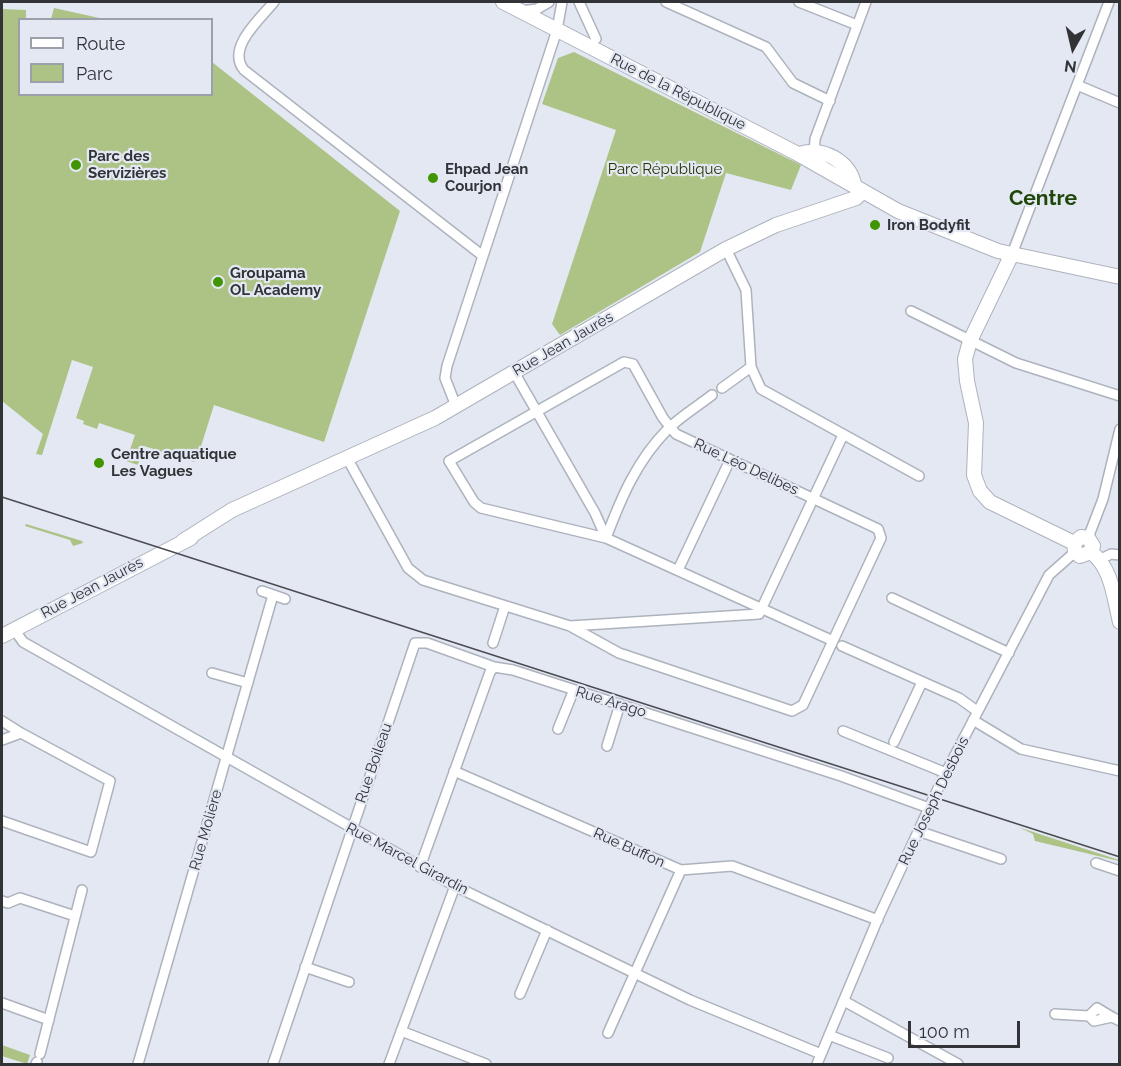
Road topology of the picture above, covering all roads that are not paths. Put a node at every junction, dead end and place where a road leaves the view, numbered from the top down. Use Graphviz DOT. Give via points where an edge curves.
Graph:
graph roads {
  1 [pos="274,2"];
  2 [pos="490,2"];
  3 [pos="503,2"];
  4 [pos="549,2"];
  5 [pos="562,2"];
  6 [pos="579,2"];
  7 [pos="799,2"];
  8 [pos="866,2"];
  9 [pos="1109,2"];
  10 [pos="672,3"];
  11 [pos="824,6"];
  12 [pos="521,11"];
  13 [pos="857,25"];
  14 [pos="557,30"];
  15 [pos="596,39"];
  16 [pos="1077,86"];
  17 [pos="830,101"];
  18 [pos="1119,103"];
  19 [pos="818,156"];
  20 [pos="859,188"];
  21 [pos="726,249"];
  22 [pos="1012,254"];
  23 [pos="483,256"];
  24 [pos="1119,278"];
  25 [pos="911,310"];
  26 [pos="970,341"];
  27 [pos="751,367"];
  28 [pos="514,372"];
  29 [pos="722,388"];
  30 [pos="712,394"];
  31 [pos="1119,396"];
  32 [pos="456,406"];
  33 [pos="538,411"];
  34 [pos="670,427"];
  35 [pos="1119,429"];
  36 [pos="843,435"];
  37 [pos="347,458"];
  38 [pos="730,460"];
  39 [pos="919,476"];
  40 [pos="813,499"];
  41 [pos="606,538"];
  42 [pos="1079,544"];
  43 [pos="1119,555"];
  44 [pos="1095,556"];
  45 [pos="678,570"];
  46 [pos="1116,589"];
  47 [pos="262,591"];
  48 [pos="273,595"];
  49 [pos="892,598"];
  50 [pos="285,599"];
  51 [pos="505,606"];
  52 [pos="763,609"];
  53 [pos="1119,621"];
  54 [pos="570,626"];
  55 [pos="14,629"];
  56 [pos="2,636"];
  57 [pos="831,640"];
  58 [pos="493,643"];
  59 [pos="842,646"];
  60 [pos="1009,653"];
  61 [pos="494,667"];
  62 [pos="212,673"];
  63 [pos="922,682"];
  64 [pos="248,683"];
  65 [pos="573,692"];
  66 [pos="620,704"];
  67 [pos="975,715"];
  68 [pos="2,721"];
  69 [pos="558,729"];
  70 [pos="843,731"];
  71 [pos="21,733"];
  72 [pos="2,740"];
  73 [pos="894,742"];
  74 [pos="607,746"];
  75 [pos="226,759"];
  76 [pos="454,771"];
  77 [pos="1119,771"];
  78 [pos="946,773"];
  79 [pos="929,808"];
  80 [pos="2,821"];
  81 [pos="352,830"];
  82 [pos="918,831"];
  83 [pos="1001,859"];
  84 [pos="1096,863"];
  85 [pos="420,867"];
  86 [pos="681,870"];
  87 [pos="1119,871"];
  88 [pos="455,886"];
  89 [pos="82,890"];
  90 [pos="4,905"];
  91 [pos="75,916"];
  92 [pos="878,920"];
  93 [pos="547,930"];
  94 [pos="305,967"];
  95 [pos="634,973"];
  96 [pos="349,982"];
  97 [pos="520,994"];
  98 [pos="844,1001"];
  99 [pos="2,1003"];
  100 [pos="1055,1014"];
  101 [pos="1116,1019"];
  102 [pos="49,1020"];
  103 [pos="401,1031"];
  104 [pos="608,1033"];
  105 [pos="829,1035"];
  106 [pos="821,1054"];
  107 [pos="888,1058"];
  108 [pos="38,1060"];
  109 [pos="138,1065"];
  110 [pos="273,1065"];
  111 [pos="388,1065"];
  112 [pos="486,1065"];
  113 [pos="817,1065"];
  114 [pos="958,1065"];
  1 -- 23 [label="street" via="238,49 244,70"];
  2 -- 14 [label="main road, Rue de la République"];
  3 -- 12 [label="main road, Rue de la République"];
  4 -- 12 [label="street"];
  5 -- 14 [label="street"];
  6 -- 15 [label="street"];
  7 -- 11 [label="street"];
  8 -- 13 [label="street"];
  9 -- 16 [label="street"];
  10 -- 17 [label="street" via="766,47 793,83"];
  11 -- 13 [label="street"];
  12 -- 14 [label="main road, Rue de la République"];
  13 -- 17 [label="street"];
  14 -- 19 [label="main road, Rue de la République" via="799,154"];
  14 -- 23 [label="street"];
  16 -- 18 [label="street"];
  16 -- 22 [label="street"];
  17 -- 19 [label="street" via="819,133"];
  19 -- 20 [label="main road"];
  20 -- 21 [label="main road, Rue Jean Jaurès" via="847,199 776,225"];
  20 -- 22 [label="main road" via="898,211"];
  21 -- 27 [label="street" via="746,290"];
  21 -- 28 [label="main road, Rue Jean Jaurès"];
  22 -- 24 [label="main road"];
  22 -- 26 [label="main road"];
  23 -- 32 [label="street" via="445,372"];
  25 -- 26 [label="street"];
  26 -- 31 [label="street" via="1016,363"];
  26 -- 42 [label="main road" via="965,370 976,423 976,483 985,498 998,507"];
  27 -- 29 [label="street"];
  27 -- 36 [label="street" via="761,389"];
  28 -- 32 [label="main road, Rue Jean Jaurès"];
  28 -- 33 [label="street"];
  30 -- 34 [label="street"];
  32 -- 37 [label="main road, Rue Jean Jaurès"];
  33 -- 34 [label="street, Rue Léo Delibes" via="624,362 633,364"];
  33 -- 41 [label="street"];
  33 -- 41 [label="street, Rue Léo Delibes" via="449,461 481,508"];
  34 -- 38 [label="street, Rue Léo Delibes" via="676,434"];
  34 -- 41 [label="street" via="648,451 624,491"];
  35 -- 42 [label="street" via="1103,499"];
  36 -- 39 [label="street"];
  36 -- 40 [label="street"];
  37 -- 51 [label="street" via="408,568 423,580"];
  37 -- 55 [label="main road, Rue Jean Jaurès"];
  38 -- 40 [label="street, Rue Léo Delibes"];
  38 -- 45 [label="street"];
  40 -- 52 [label="street"];
  40 -- 57 [label="street, Rue Léo Delibes" via="878,529 881,538"];
  41 -- 45 [label="street"];
  42 -- 44 [label="main road" via="1083,556"];
  42 -- 60 [label="street, Rue Joseph Desbois" via="1049,575"];
  43 -- 44 [label="street"];
  44 -- 46 [label="main road"];
  45 -- 52 [label="street"];
  46 -- 53 [label="main road"];
  47 -- 48 [label="street"];
  48 -- 50 [label="street"];
  48 -- 64 [label="street, Rue Molière"];
  49 -- 60 [label="street"];
  51 -- 54 [label="street"];
  51 -- 58 [label="street"];
  52 -- 54 [label="street" via="754,616"];
  52 -- 57 [label="street"];
  54 -- 57 [label="street, Rue Léo Delibes" via="619,653 792,711 803,705"];
  55 -- 56 [label="main road, Rue Jean Jaurès"];
  55 -- 75 [label="street, Rue Marcel Girardin" via="23,642"];
  59 -- 63 [label="street"];
  60 -- 67 [label="street, Rue Joseph Desbois"];
  61 -- 65 [label="street, Rue Arago"];
  61 -- 76 [label="street"];
  61 -- 81 [label="street, Rue Boileau" via="427,643 415,644"];
  62 -- 64 [label="street"];
  63 -- 67 [label="street" via="959,698"];
  63 -- 73 [label="street"];
  64 -- 75 [label="street, Rue Molière"];
  65 -- 66 [label="street, Rue Arago"];
  65 -- 69 [label="street"];
  66 -- 74 [label="street"];
  66 -- 79 [label="street, Rue Arago"];
  67 -- 77 [label="street" via="1021,749"];
  67 -- 78 [label="street, Rue Joseph Desbois"];
  68 -- 71 [label="street"];
  70 -- 78 [label="street"];
  71 -- 72 [label="street"];
  71 -- 80 [label="street" via="110,781 92,852"];
  75 -- 81 [label="street, Rue Marcel Girardin"];
  75 -- 109 [label="street, Rue Molière"];
  76 -- 85 [label="street"];
  76 -- 86 [label="street, Rue Buffon"];
  78 -- 79 [label="street, Rue Joseph Desbois"];
  79 -- 82 [label="street, Rue Joseph Desbois"];
  81 -- 85 [label="street, Rue Marcel Girardin"];
  81 -- 94 [label="street, Rue Boileau"];
  82 -- 83 [label="street"];
  82 -- 92 [label="street, Rue Joseph Desbois"];
  84 -- 87 [label="street"];
  85 -- 88 [label="street, Rue Marcel Girardin"];
  86 -- 92 [label="street, Rue Buffon" via="732,866"];
  86 -- 95 [label="street"];
  88 -- 93 [label="street, Rue Marcel Girardin"];
  88 -- 103 [label="street"];
  89 -- 91 [label="street"];
  90 -- 91 [label="street" via="20,898"];
  91 -- 102 [label="street"];
  92 -- 98 [label="street, Rue Joseph Desbois"];
  93 -- 95 [label="street, Rue Marcel Girardin"];
  93 -- 97 [label="street"];
  94 -- 96 [label="street"];
  94 -- 110 [label="street, Rue Boileau"];
  95 -- 104 [label="street"];
  95 -- 106 [label="street, Rue Marcel Girardin"];
  98 -- 105 [label="street, Rue Joseph Desbois"];
  98 -- 114 [label="street"];
  99 -- 102 [label="street"];
  100 -- 101 [label="street" via="1089,1016 1094,1021"];
  102 -- 108 [label="street"];
  103 -- 111 [label="street"];
  103 -- 112 [label="street"];
  105 -- 106 [label="street, Rue Joseph Desbois"];
  105 -- 107 [label="street"];
  106 -- 113 [label="street, Rue Joseph Desbois"];
}
